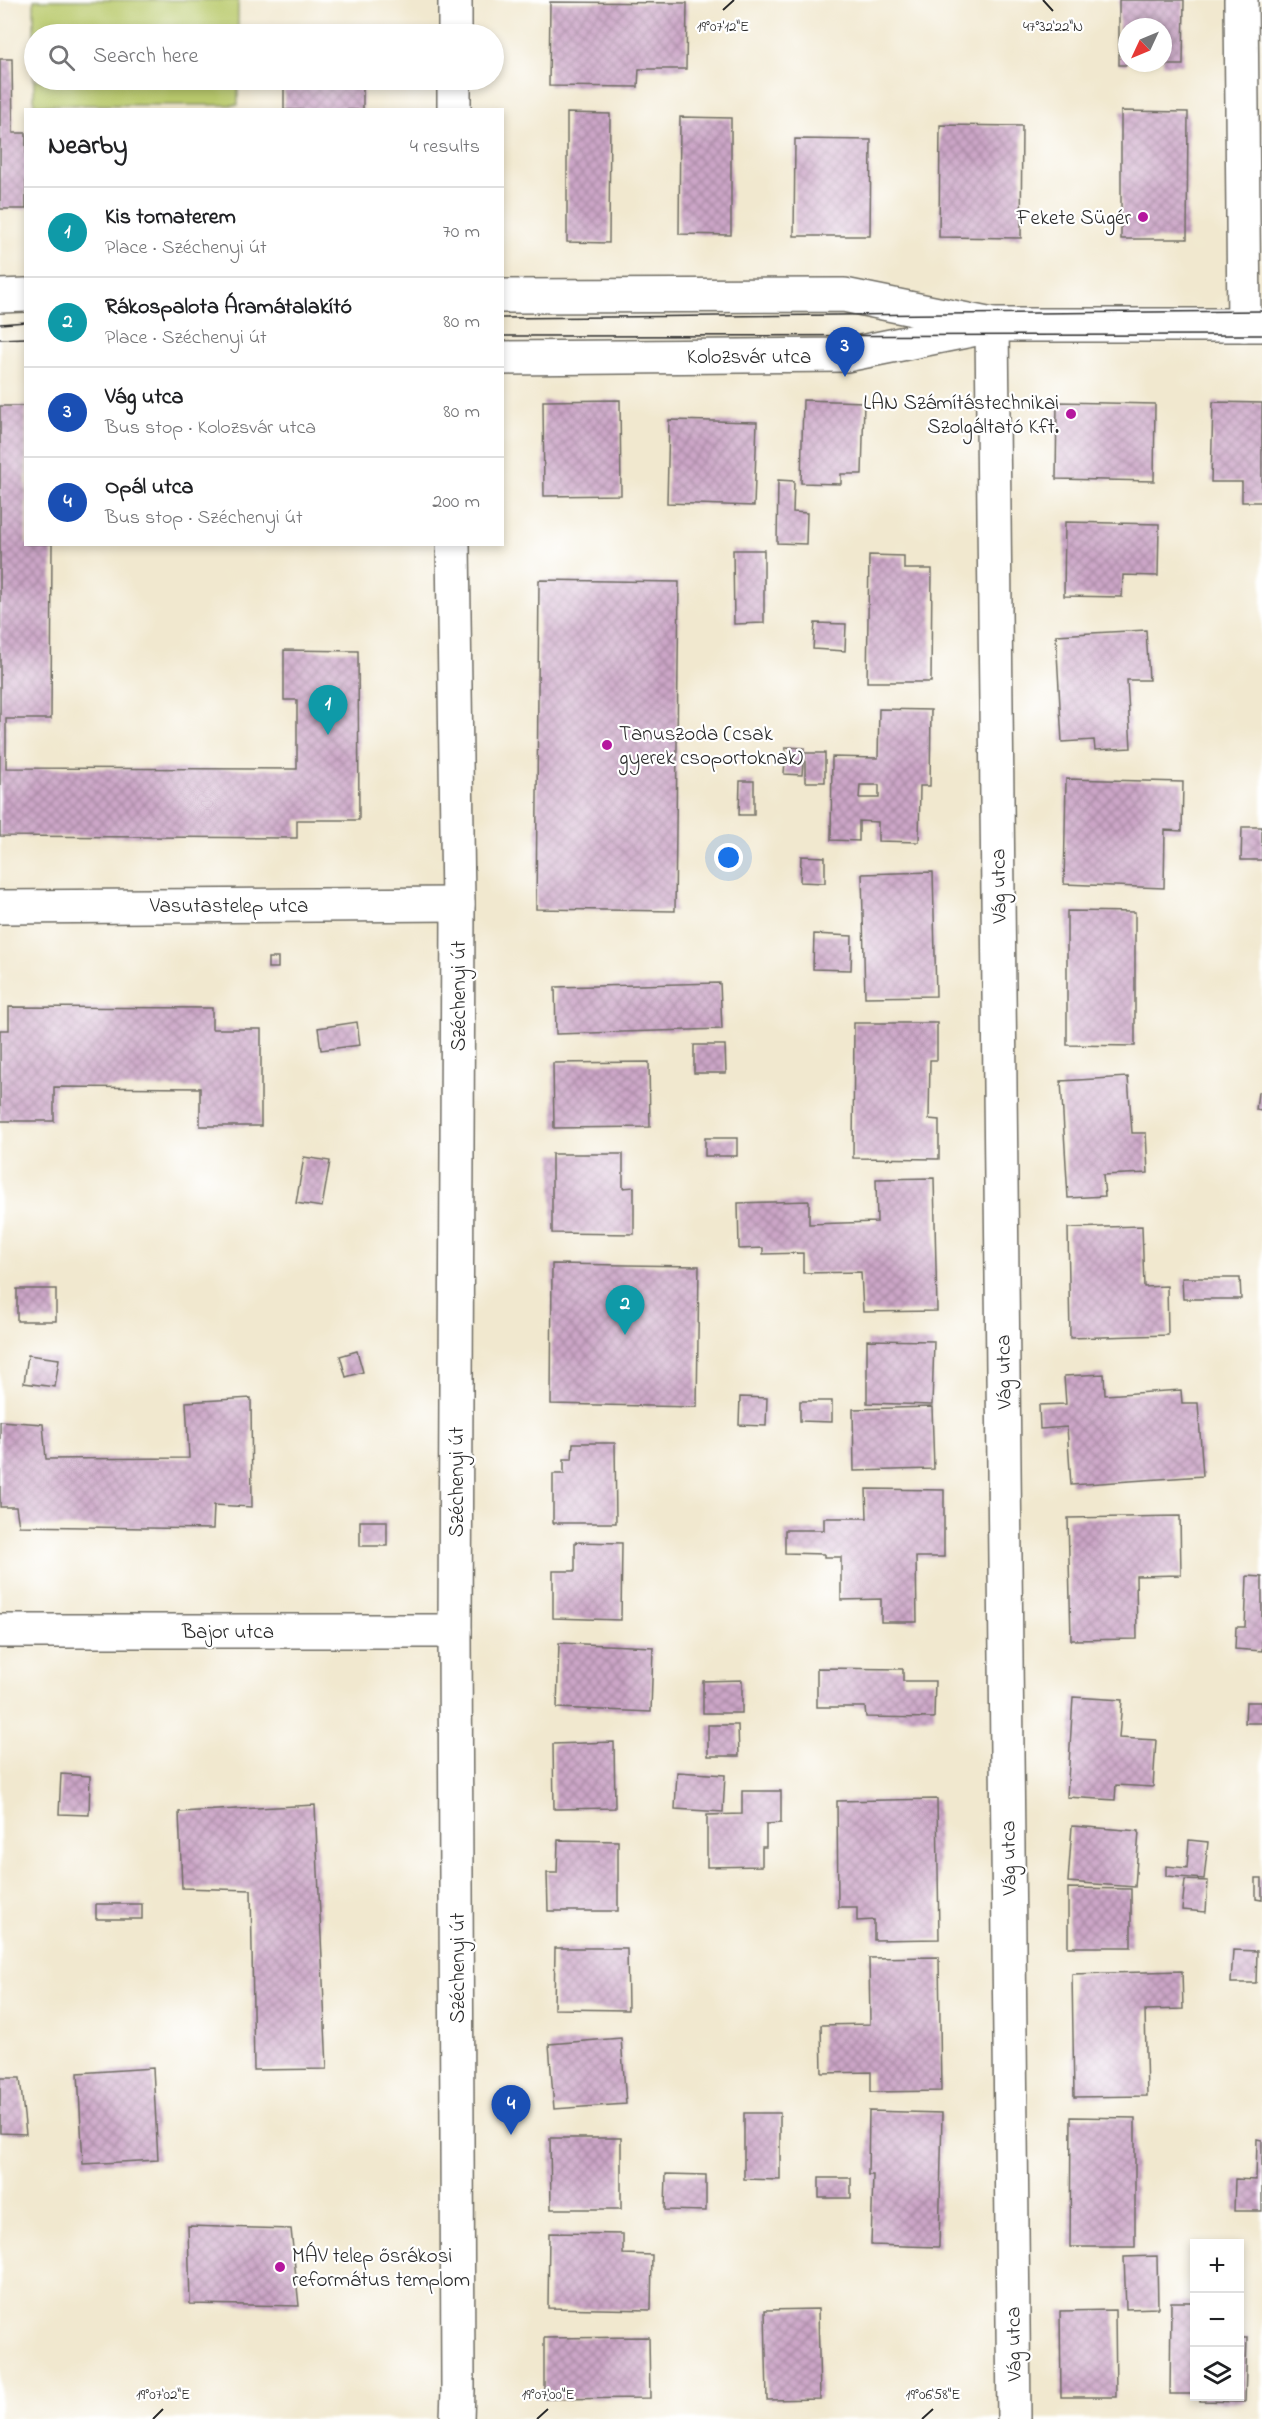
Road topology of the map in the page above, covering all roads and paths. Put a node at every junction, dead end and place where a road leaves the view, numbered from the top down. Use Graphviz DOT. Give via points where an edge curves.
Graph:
graph roads {
  1 [pos="455,0"];
  2 [pos="1241,0"];
  3 [pos="455,24"];
  4 [pos="454,90"];
  5 [pos="454,108"];
  6 [pos="24,295"];
  7 [pos="0,296"];
  8 [pos="504,296"];
  9 [pos="992,325"];
  10 [pos="1253,325"];
  11 [pos="504,358"];
  12 [pos="453,546"];
  13 [pos="458,904"];
  14 [pos="0,907"];
  15 [pos="0,1631"];
  16 [pos="456,1631"];
  17 [pos="457,2419"];
  18 [pos="1014,2419"];
  1 -- 3 [label="street"];
  2 -- 10 [label="street"];
  4 -- 5 [label="street"];
  6 -- 7 [label="street"];
  8 -- 9 [label="street, Kolozsvár utca" via="844,295"];
  9 -- 10 [label="street, Kolozsvár utca"];
  9 -- 11 [label="street, Kolozsvár utca" via="846,356"];
  9 -- 18 [label="street, Vág utca"];
  12 -- 13 [label="street, Széchenyi út"];
  13 -- 14 [label="street, Vasutastelep utca"];
  13 -- 16 [label="street, Széchenyi út"];
  15 -- 16 [label="street, Bajor utca"];
  16 -- 17 [label="street, Széchenyi út"];
}
